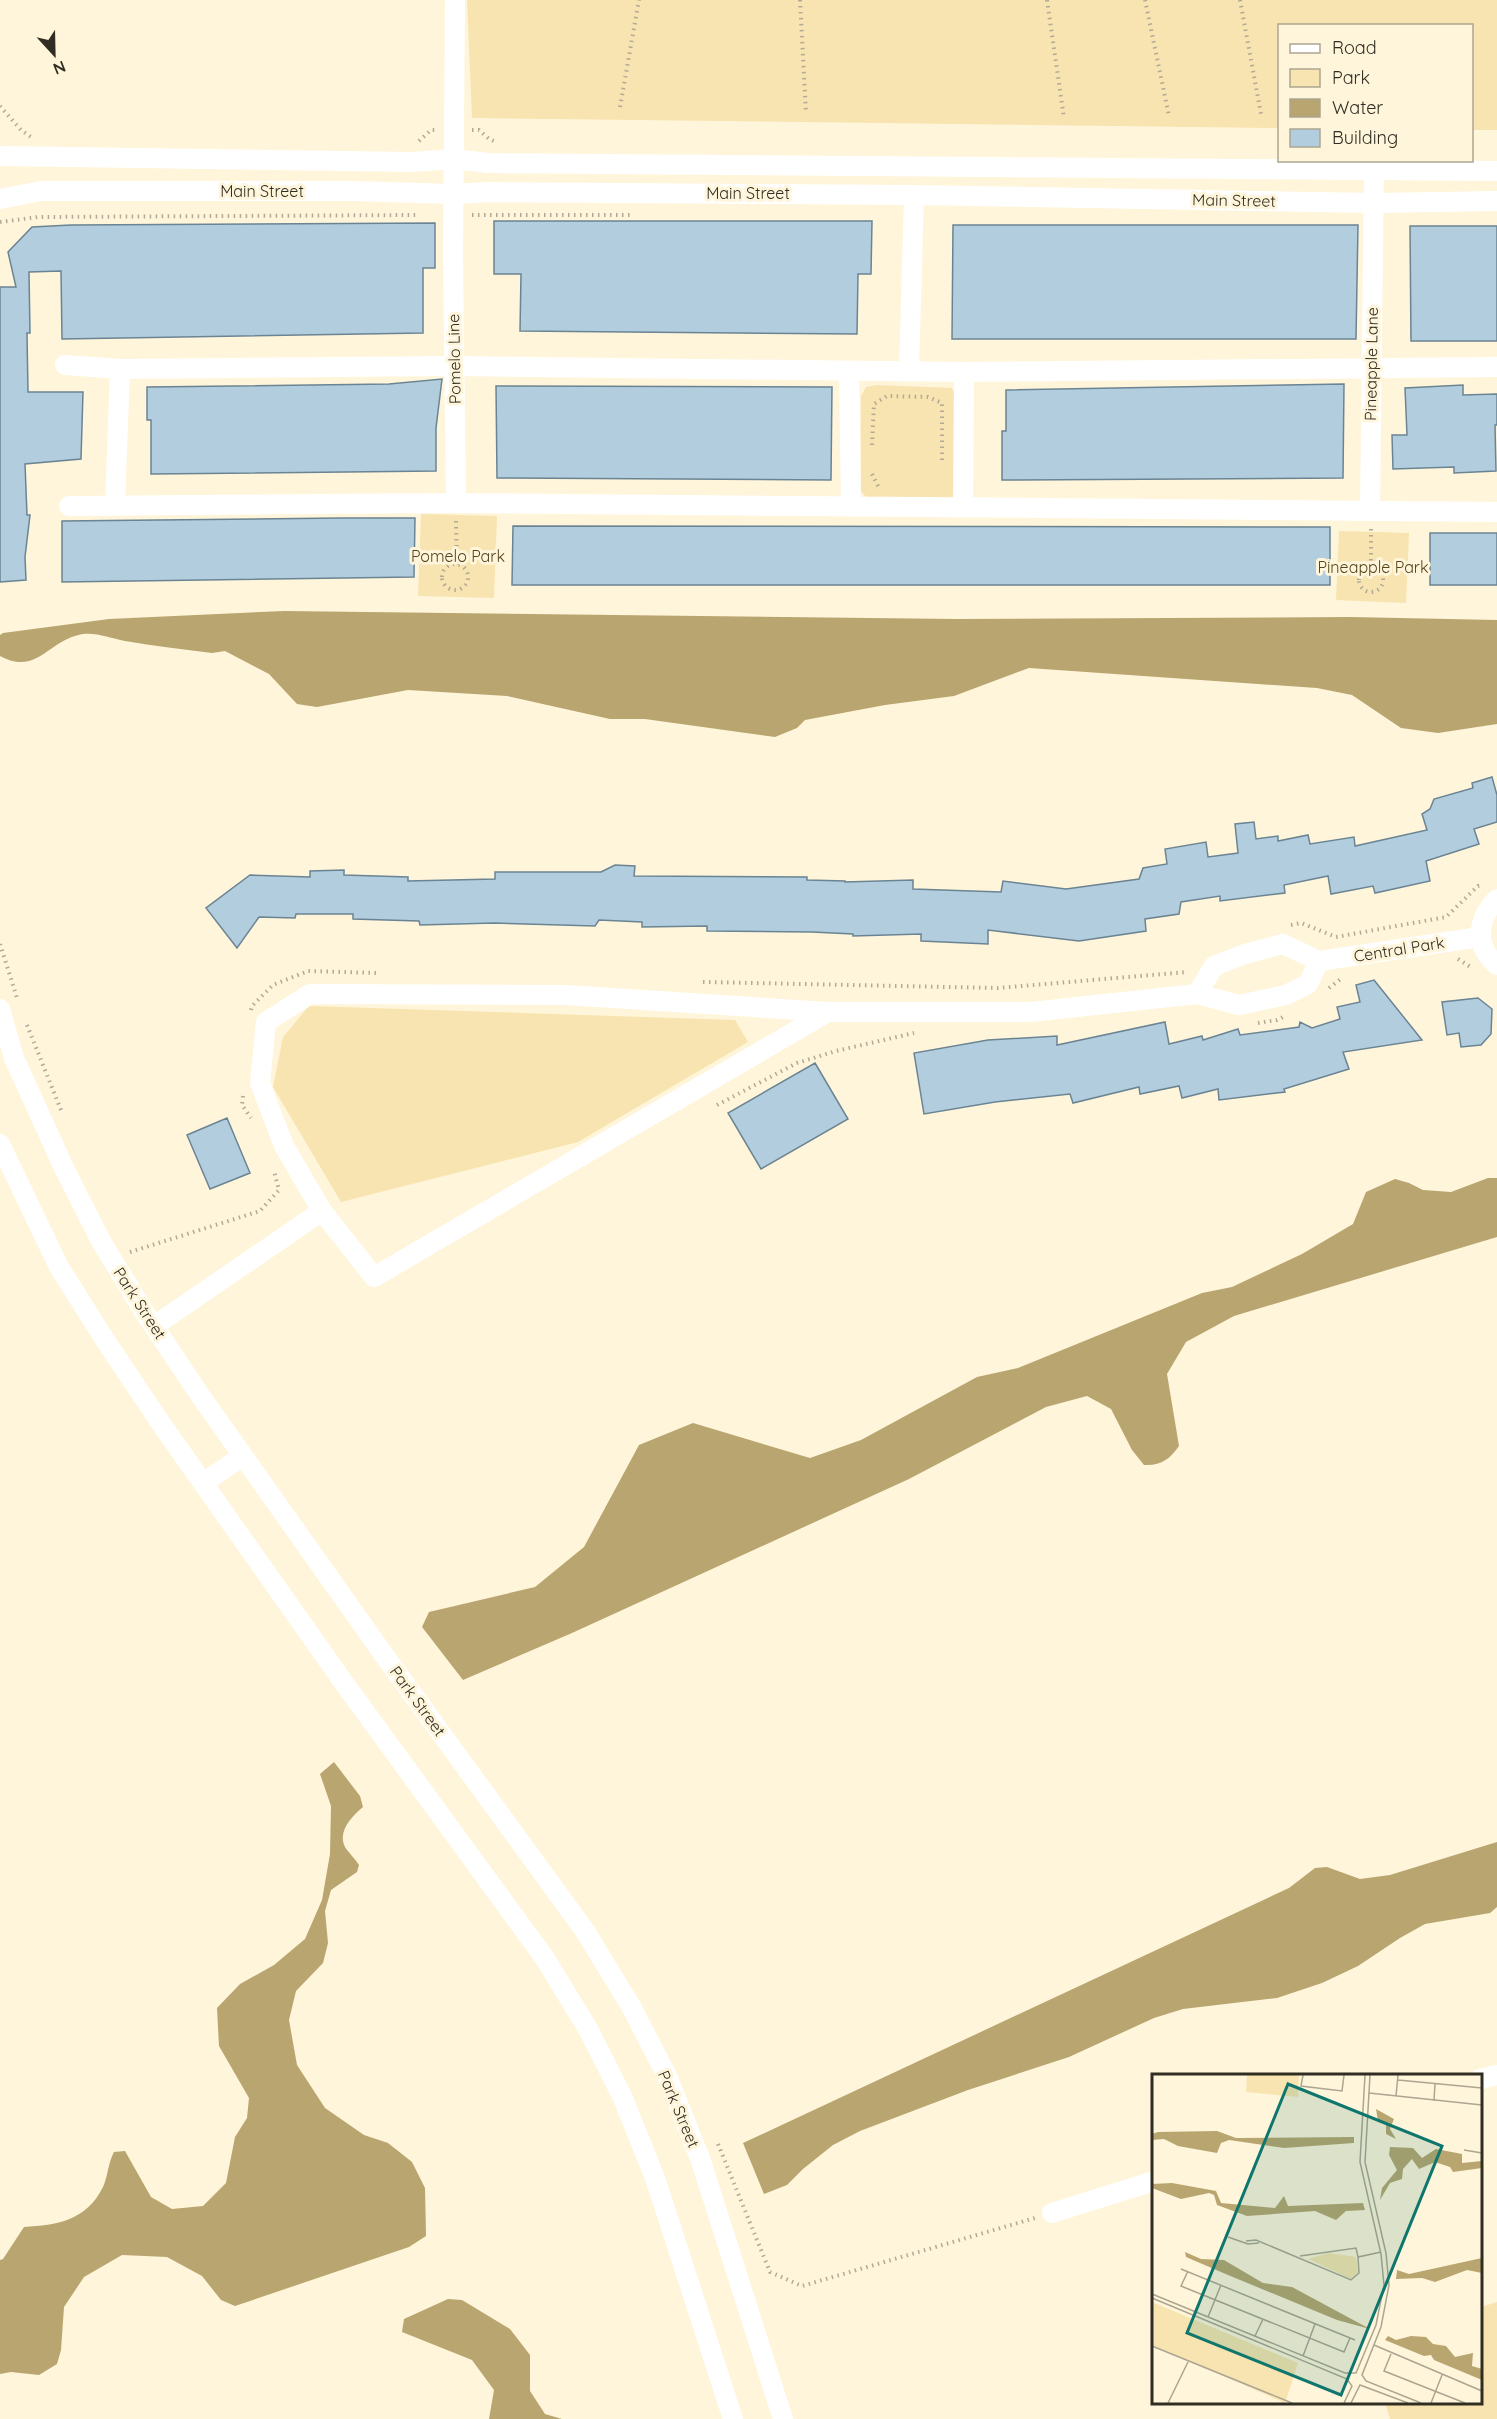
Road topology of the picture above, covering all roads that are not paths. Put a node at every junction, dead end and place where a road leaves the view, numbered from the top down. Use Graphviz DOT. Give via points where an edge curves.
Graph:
graph roads {
  1 [pos="455,0"];
  2 [pos="0,156"];
  3 [pos="454,159"];
  4 [pos="1374,169"];
  5 [pos="1497,171"];
  6 [pos="455,194"];
  7 [pos="914,195"];
  8 [pos="0,199"];
  9 [pos="1497,201"];
  10 [pos="1374,210"];
  11 [pos="65,365"];
  12 [pos="454,366"];
  13 [pos="1371,367"];
  14 [pos="1497,367"];
  15 [pos="120,369"];
  16 [pos="849,371"];
  17 [pos="909,371"];
  18 [pos="964,372"];
  19 [pos="456,503"];
  20 [pos="115,505"];
  21 [pos="69,506"];
  22 [pos="850,507"];
  23 [pos="963,508"];
  24 [pos="1370,511"];
  25 [pos="1497,512"];
  26 [pos="1492,891"];
  27 [pos="1480,937"];
  28 [pos="1319,962"];
  29 [pos="1497,965"];
  30 [pos="1197,994"];
  31 [pos="0,1009"];
  32 [pos="828,1012"];
  33 [pos="0,1144"];
  34 [pos="322,1211"];
  35 [pos="154,1326"];
  36 [pos="243,1456"];
  37 [pos="203,1483"];
  38 [pos="1497,2075"];
  39 [pos="1482,2079"];
  40 [pos="1152,2182"];
  41 [pos="1052,2213"];
  42 [pos="733,2419"];
  43 [pos="783,2419"];
  1 -- 3 [label="street, Pomelo Line"];
  2 -- 3 [label="street, Main Street" via="413,162"];
  3 -- 4 [label="street, Main Street" via="500,163"];
  3 -- 6 [label="street, Pomelo Line"];
  4 -- 5 [label="street, Main Street"];
  4 -- 10 [label="street, Pineapple Lane"];
  6 -- 7 [label="street, Main Street"];
  6 -- 8 [label="street, Main Street" via="41,191"];
  6 -- 12 [label="street, Pomelo Line"];
  7 -- 10 [label="street, Main Street"];
  7 -- 17 [label="street"];
  9 -- 10 [label="street, Main Street"];
  10 -- 13 [label="street, Pineapple Lane"];
  11 -- 15 [label="street"];
  12 -- 15 [label="street"];
  12 -- 16 [label="street"];
  12 -- 19 [label="street, Pomelo Line"];
  13 -- 14 [label="street"];
  13 -- 18 [label="street"];
  13 -- 24 [label="street, Pineapple Lane"];
  15 -- 20 [label="street"];
  16 -- 17 [label="street"];
  16 -- 22 [label="street"];
  17 -- 18 [label="street"];
  18 -- 23 [label="street"];
  19 -- 20 [label="street"];
  19 -- 22 [label="street"];
  20 -- 21 [label="street"];
  22 -- 23 [label="street"];
  23 -- 24 [label="street"];
  24 -- 25 [label="street"];
  26 -- 27 [label="street"];
  27 -- 28 [label="street, Central Park"];
  27 -- 29 [label="street"];
  28 -- 30 [label="street" via="1308,984 1286,994 1239,1005"];
  28 -- 30 [label="street" via="1283,944 1214,966"];
  30 -- 32 [label="street" via="1031,1012"];
  31 -- 35 [label="street, Park Street" via="14,1058 63,1166 102,1243"];
  32 -- 34 [label="street" via="374,1277"];
  32 -- 34 [label="street" via="566,995 310,994 266,1022 260,1083 284,1146"];
  33 -- 37 [label="street" via="59,1267"];
  34 -- 35 [label="street"];
  35 -- 36 [label="street, Park Street"];
  36 -- 37 [label="street"];
  36 -- 43 [label="street, Park Street" via="585,1931 632,2008 667,2076 701,2161"];
  37 -- 42 [label="street" via="544,1957 588,2029 622,2096 655,2178"];
  38 -- 39 [label="street"];
  40 -- 41 [label="street"];
}
